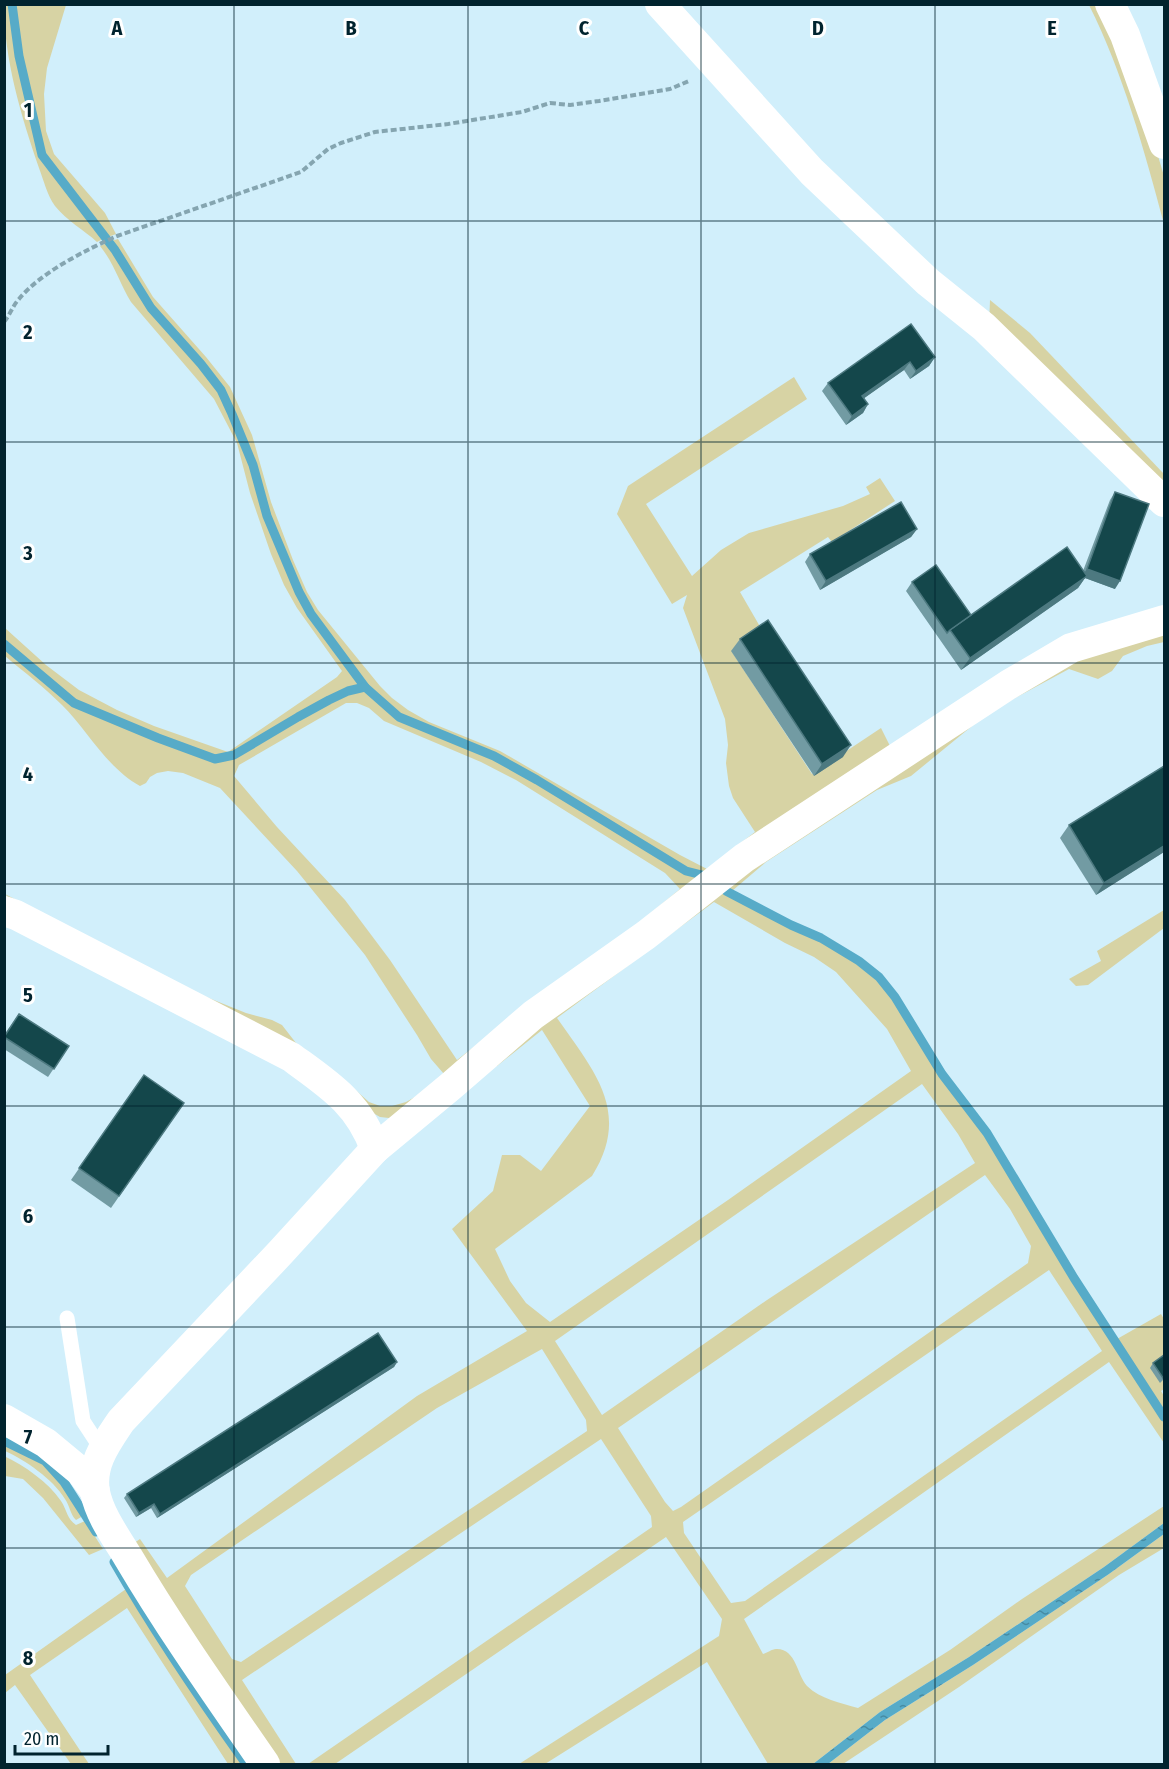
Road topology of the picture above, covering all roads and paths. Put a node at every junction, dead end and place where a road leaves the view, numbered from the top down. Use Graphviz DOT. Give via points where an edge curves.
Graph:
graph roads {
  1 [pos="660,4"];
  2 [pos="1110,4"];
  3 [pos="717,69"];
  4 [pos="1164,144"];
  5 [pos="4,322"];
  6 [pos="1164,502"];
  7 [pos="1164,620"];
  8 [pos="4,911"];
  9 [pos="375,1149"];
  10 [pos="67,1318"];
  11 [pos="4,1419"];
  12 [pos="102,1450"];
  13 [pos="95,1491"];
  14 [pos="265,1764"];
  1 -- 3 [label="street"];
  2 -- 4 [label="street"];
  3 -- 5 [label="path" via="670,89 570,105 550,103 522,112 375,132 341,143 301,172 98,244 54,269 31,288 18,299"];
  3 -- 6 [label="street" via="812,172 928,282 984,327"];
  7 -- 9 [label="street" via="1071,648 744,858 646,935 533,1015"];
  8 -- 9 [label="street" via="291,1057 330,1085 354,1109 369,1131"];
  9 -- 12 [label="street" via="121,1421"];
  10 -- 12 [label="lane" via="83,1421"];
  11 -- 13 [label="street" via="46,1443 81,1472"];
  12 -- 13 [label="street" via="94,1475"];
  13 -- 14 [label="street" via="101,1511 138,1573"];
}
